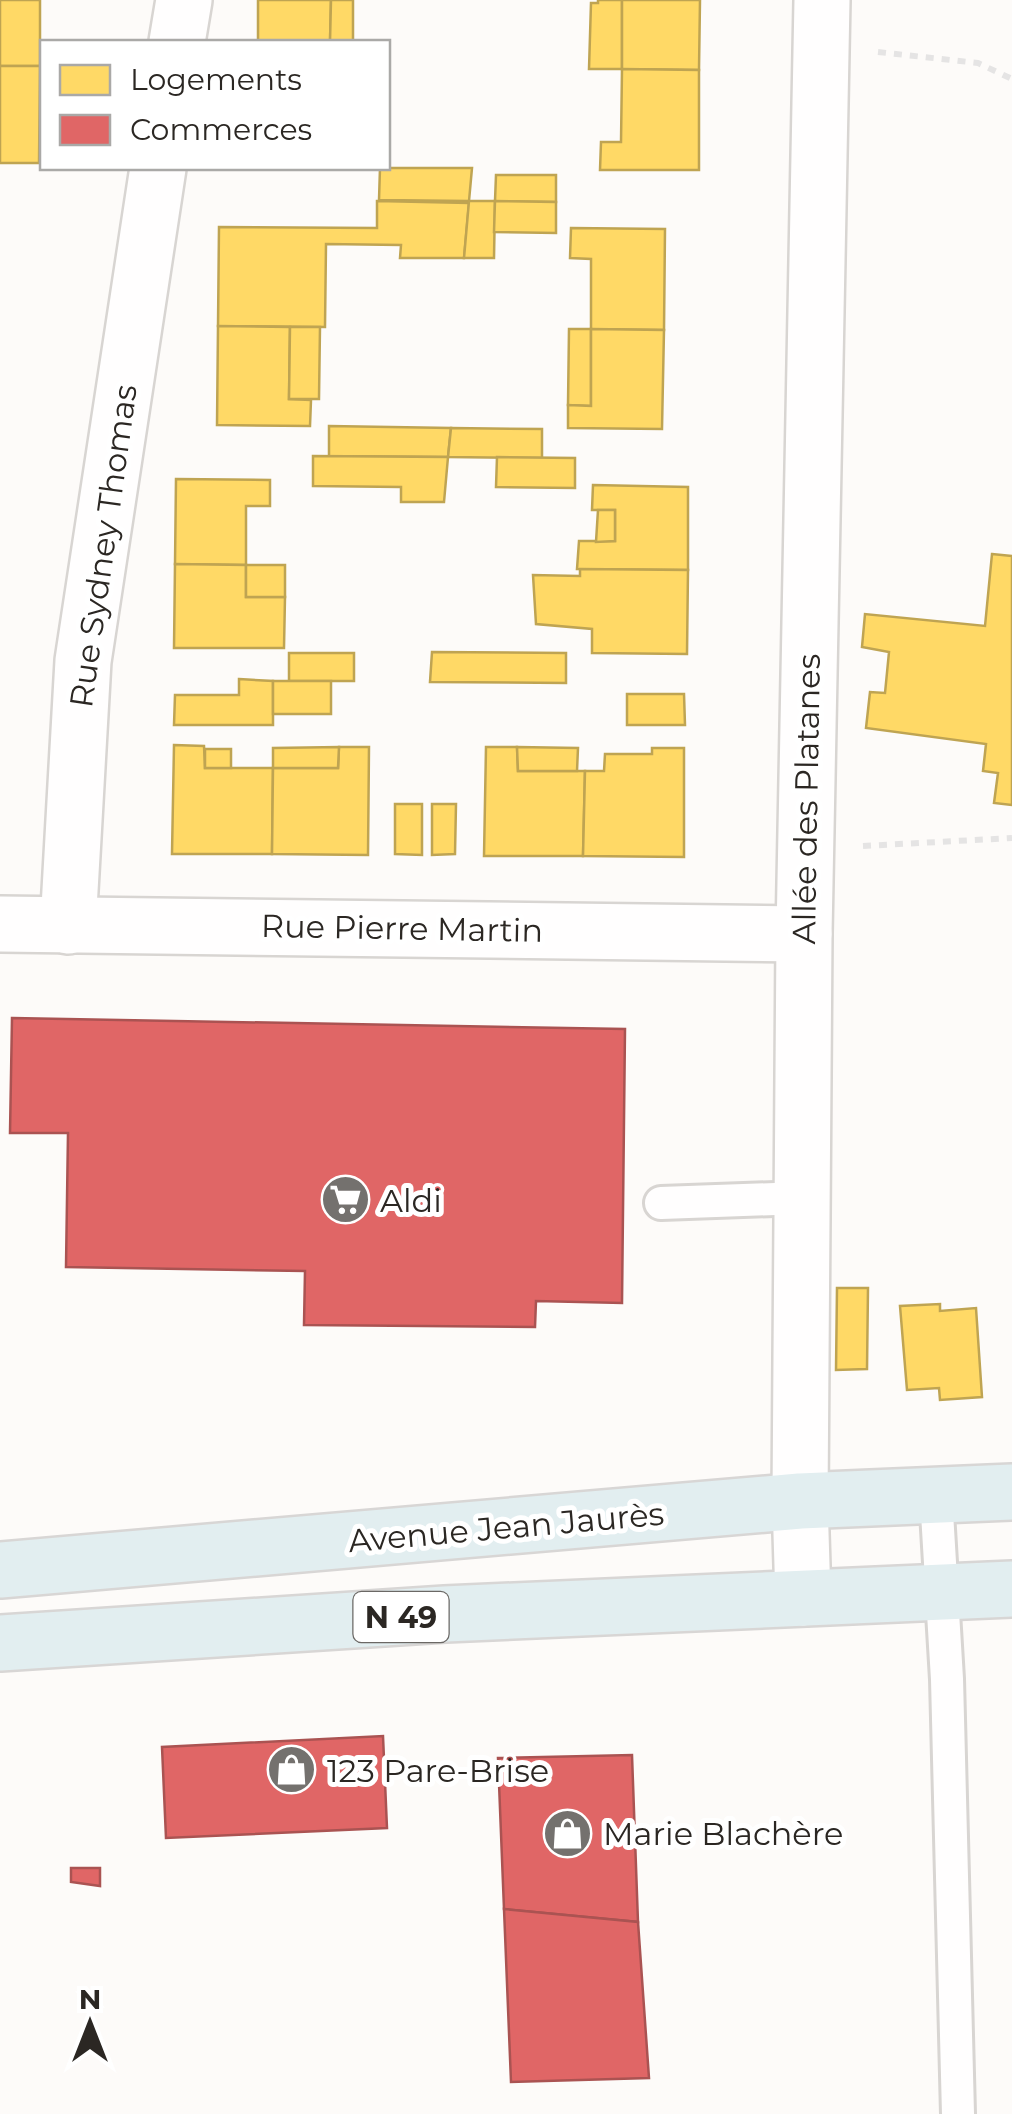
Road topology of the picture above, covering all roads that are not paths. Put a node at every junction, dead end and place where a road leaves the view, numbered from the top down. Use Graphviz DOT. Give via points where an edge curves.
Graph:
graph roads {
  1 [pos="184,0"];
  2 [pos="822,23"];
  3 [pos="178,40"];
  4 [pos="158,170"];
  5 [pos="0,924"];
  6 [pos="68,926"];
  7 [pos="804,934"];
  8 [pos="802,1198"];
  9 [pos="661,1203"];
  10 [pos="1012,1492"];
  11 [pos="936,1496"];
  12 [pos="800,1501"];
  13 [pos="0,1570"];
  14 [pos="1012,1589"];
  15 [pos="940,1593"];
  16 [pos="803,1598"];
  17 [pos="0,1643"];
  18 [pos="958,2114"];
  1 -- 3 [label="street"];
  2 -- 7 [label="street, Allée des Platanes"];
  4 -- 6 [label="street, Rue Sydney Thomas" via="83,660"];
  5 -- 6 [label="street, Rue Pierre Martin"];
  6 -- 7 [label="street, Rue Pierre Martin"];
  7 -- 8 [label="street, Allée des Platanes"];
  8 -- 9 [label="lane"];
  8 -- 12 [label="street, Allée des Platanes"];
  10 -- 11 [label="main road, Avenue Jean Jaurès"];
  11 -- 12 [label="main road, Avenue Jean Jaurès"];
  11 -- 15 [label="lane"];
  12 -- 13 [label="main road, Avenue Jean Jaurès"];
  12 -- 16 [label="street, Allée des Platanes"];
  14 -- 15 [label="main road, N 49"];
  15 -- 16 [label="main road, N 49"];
  15 -- 18 [label="lane"];
  16 -- 17 [label="main road, N 49"];
}
